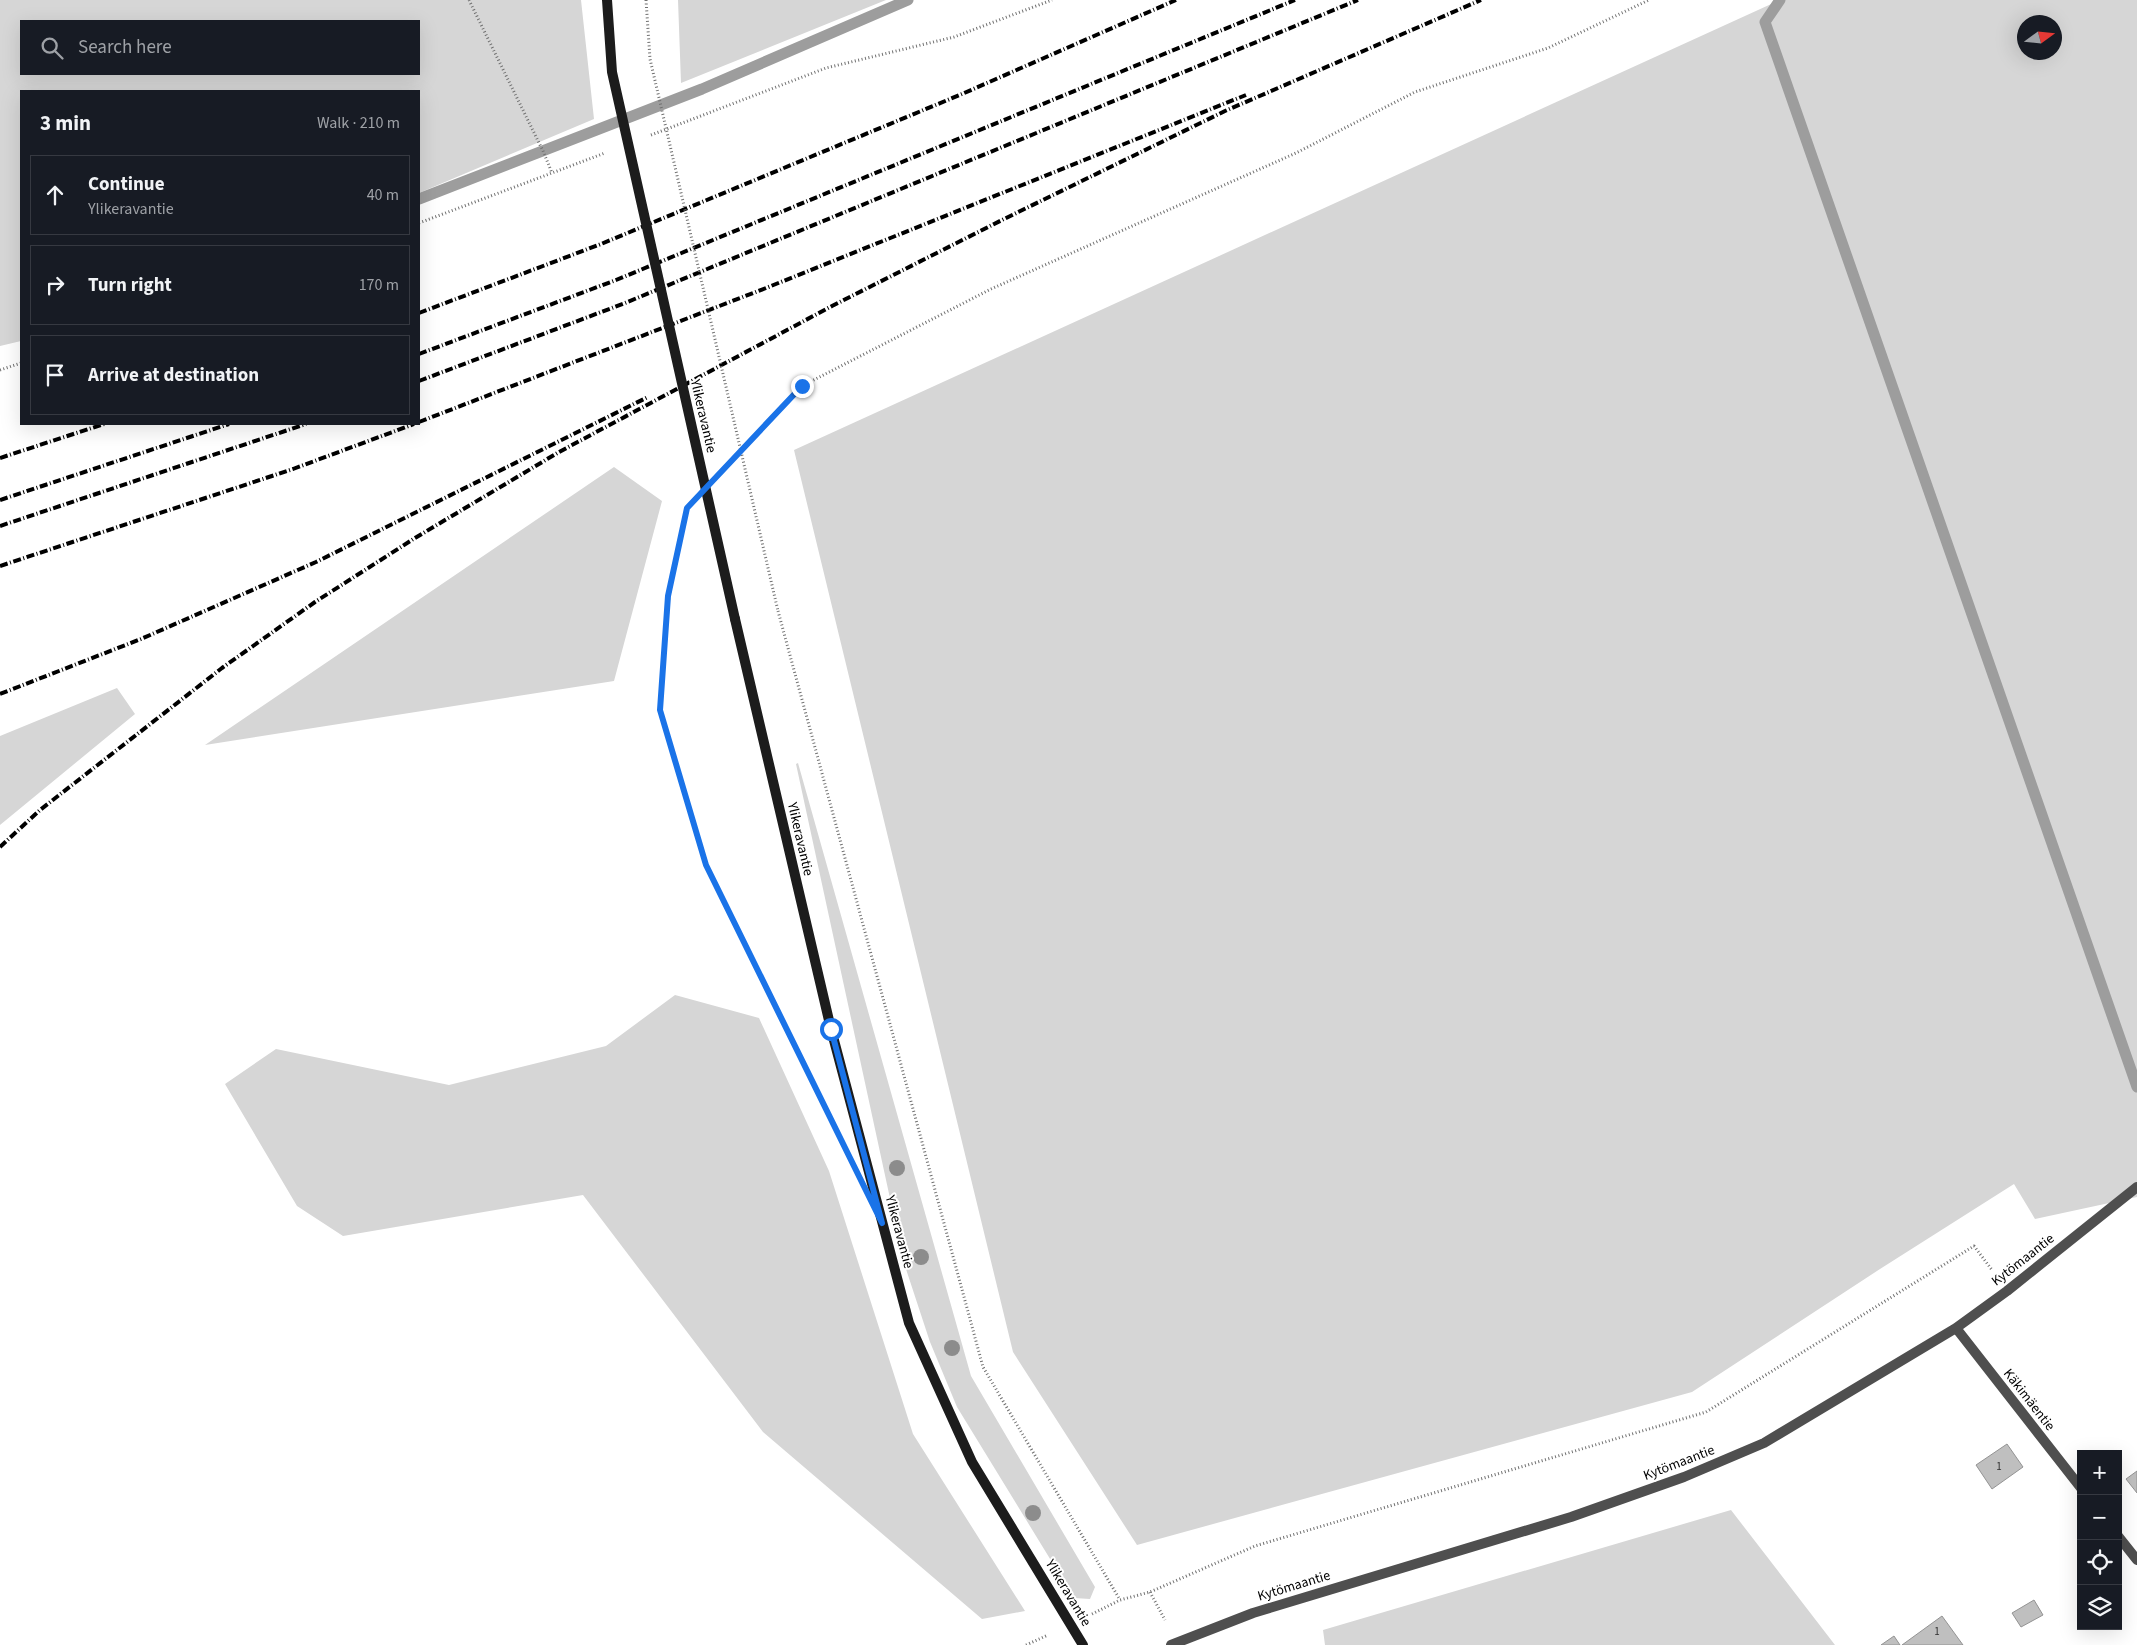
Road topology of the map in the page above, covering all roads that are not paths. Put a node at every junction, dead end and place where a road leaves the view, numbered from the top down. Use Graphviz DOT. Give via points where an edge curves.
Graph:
graph roads {
  1 [pos="607,0"];
  2 [pos="2137,1186"];
  3 [pos="1956,1328"];
  4 [pos="2077,1483"];
  5 [pos="2121,1540"];
  6 [pos="2137,1560"];
  7 [pos="1083,1645"];
  8 [pos="1171,1645"];
  1 -- 7 [label="street, Ylikeravantie, bridge" via="612,72 734,619 831,1029 909,1323 972,1462"];
  2 -- 3 [label="street, Kytömaantie"];
  3 -- 4 [label="street, Käkimäentie"];
  3 -- 8 [label="street, Kytömaantie" via="1764,1444 1684,1477 1571,1517 1253,1613"];
  5 -- 6 [label="street"];
}
